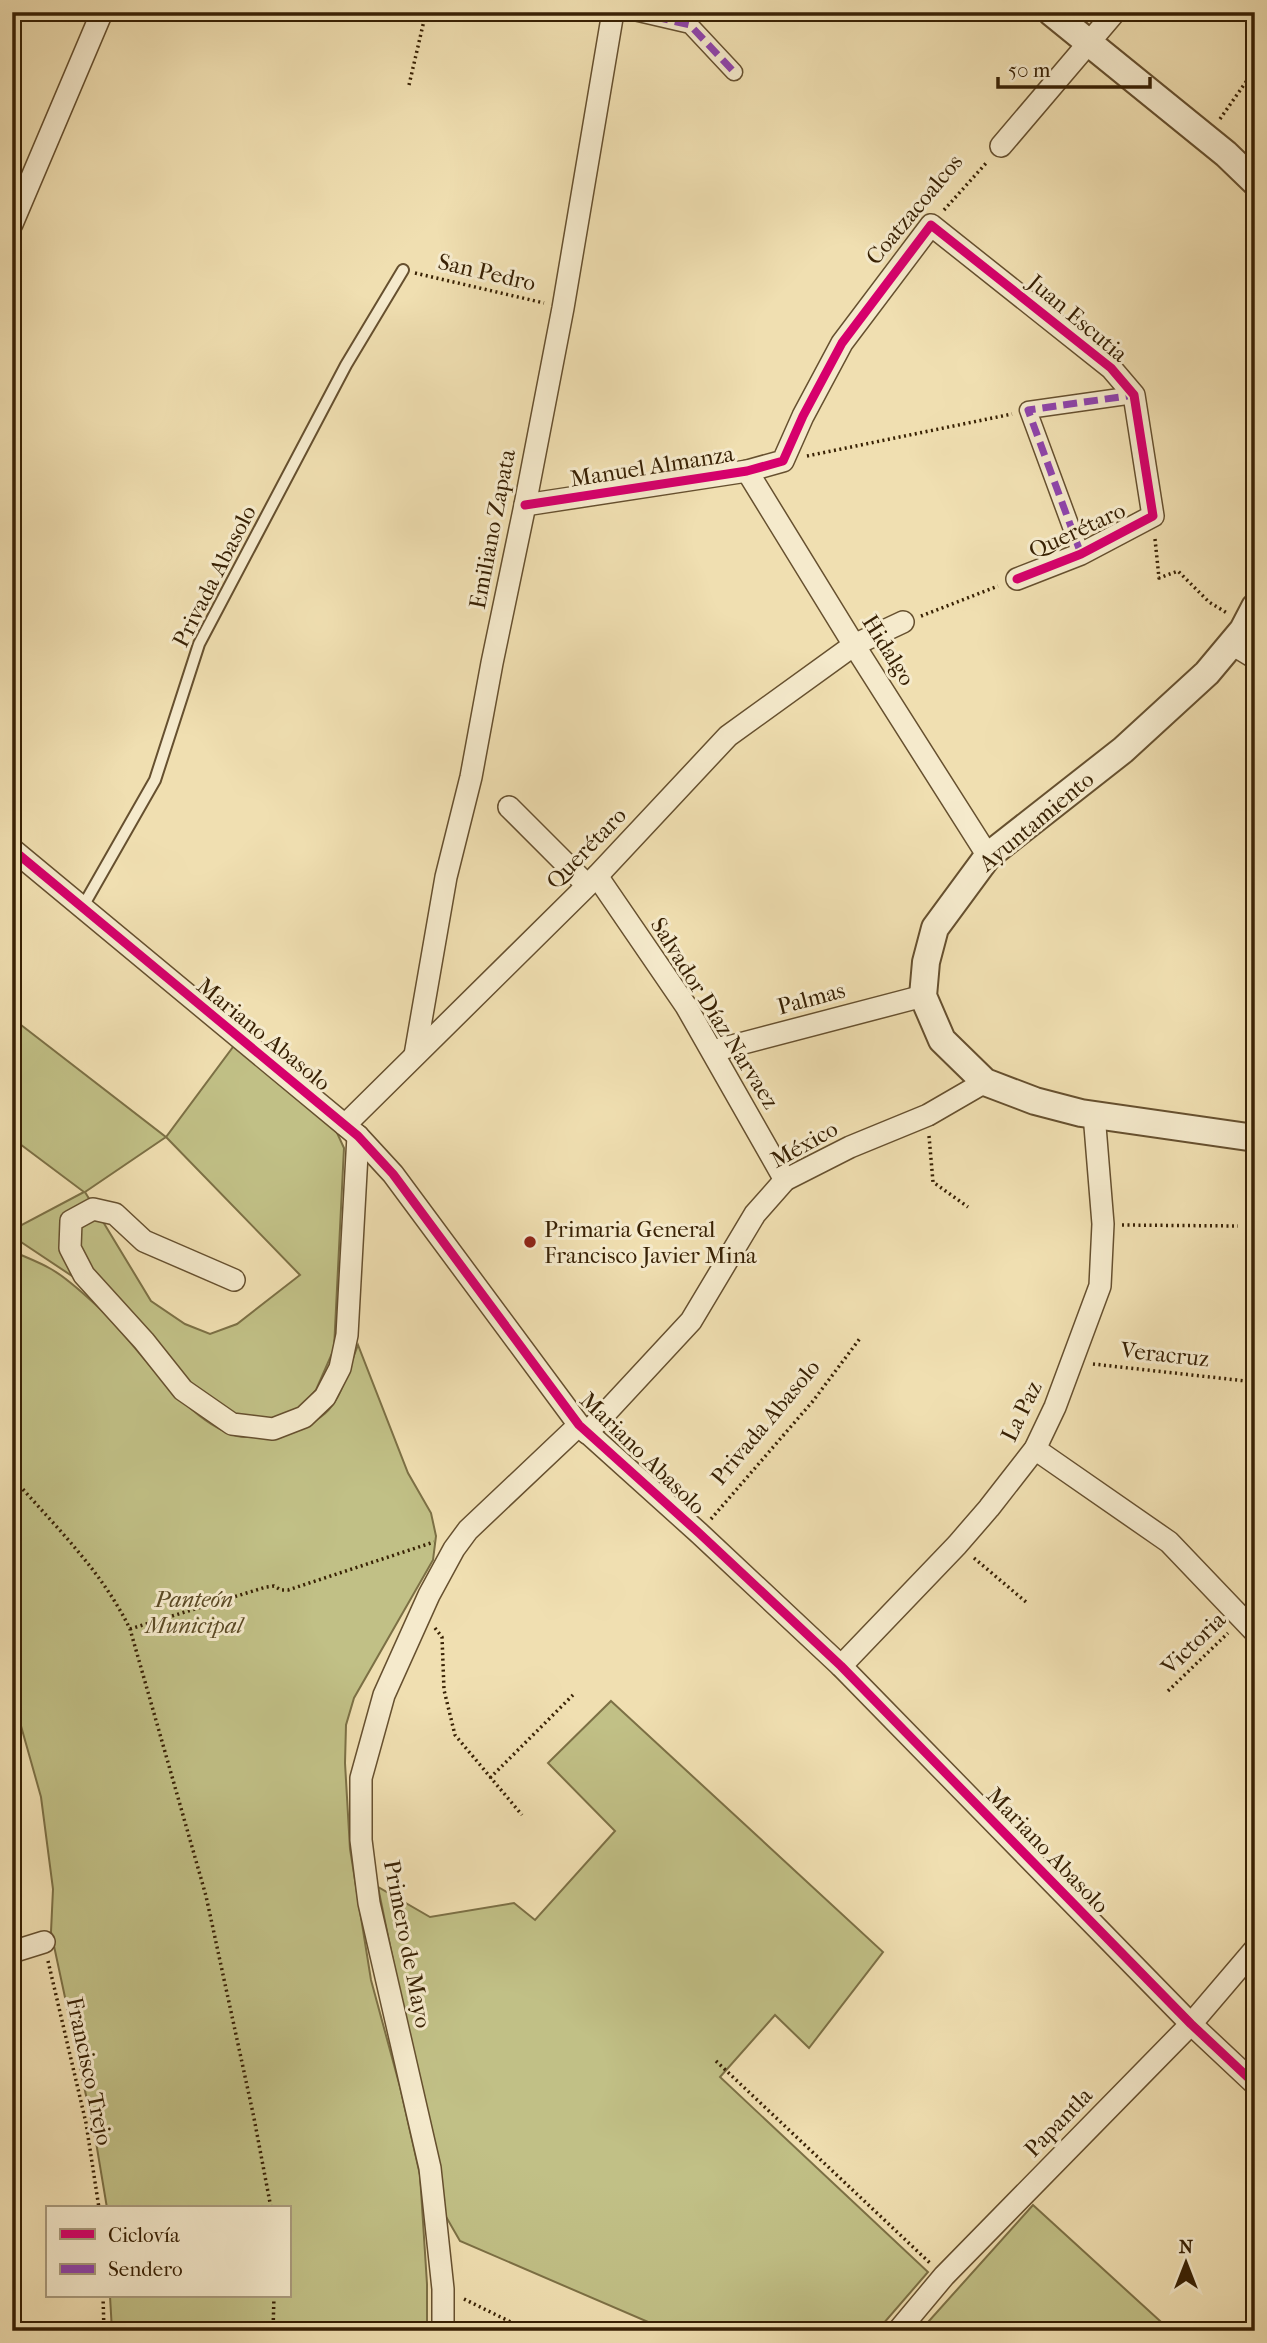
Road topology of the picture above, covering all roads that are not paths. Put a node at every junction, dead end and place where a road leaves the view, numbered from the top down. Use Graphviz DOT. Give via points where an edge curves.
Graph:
graph roads {
  1 [pos="102,12"];
  2 [pos="613,12"];
  3 [pos="634,12"];
  4 [pos="1051,12"];
  5 [pos="1115,12"];
  6 [pos="1089,44"];
  7 [pos="734,72"];
  8 [pos="1001,146"];
  9 [pos="1216,147"];
  10 [pos="1255,161"];
  11 [pos="1255,182"];
  12 [pos="12,224"];
  13 [pos="931,225"];
  14 [pos="403,270"];
  15 [pos="1134,395"];
  16 [pos="783,461"];
  17 [pos="747,471"];
  18 [pos="525,505"];
  19 [pos="1153,516"];
  20 [pos="1081,554"];
  21 [pos="1017,579"];
  22 [pos="903,622"];
  23 [pos="1243,627"];
  24 [pos="854,645"];
  25 [pos="1255,657"];
  26 [pos="509,807"];
  27 [pos="12,849"];
  28 [pos="988,856"];
  29 [pos="592,880"];
  30 [pos="82,908"];
  31 [pos="923,996"];
  32 [pos="713,1051"];
  33 [pos="415,1055"];
  34 [pos="985,1082"];
  35 [pos="1094,1114"];
  36 [pos="352,1131"];
  37 [pos="1255,1138"];
  38 [pos="785,1180"];
  39 [pos="234,1280"];
  40 [pos="583,1429"];
  41 [pos="1035,1449"];
  42 [pos="1248,1626"];
  43 [pos="841,1666"];
  44 [pos="44,1942"];
  45 [pos="1255,1949"];
  46 [pos="12,1952"];
  47 [pos="1191,2024"];
  48 [pos="1255,2084"];
  49 [pos="443,2331"];
  50 [pos="898,2331"];
  1 -- 12 [label="street"];
  2 -- 18 [label="street, Emiliano Zapata"];
  3 -- 7 [label="street" via="690,25"];
  4 -- 6 [label="street"];
  5 -- 6 [label="street"];
  6 -- 8 [label="street"];
  6 -- 9 [label="street"];
  9 -- 10 [label="street"];
  9 -- 11 [label="street"];
  13 -- 15 [label="street, Juan Escutia" via="1111,368"];
  13 -- 16 [label="street, Coatzacoalcos" via="842,343"];
  14 -- 30 [label="lane, Privada Abasolo" via="346,365 199,644 155,780"];
  15 -- 19 [label="street, Juan Escutia"];
  15 -- 20 [label="street" via="1028,410"];
  16 -- 17 [label="street, Manuel Almanza"];
  17 -- 18 [label="street, Manuel Almanza"];
  17 -- 24 [label="street, Hidalgo"];
  18 -- 33 [label="street, Emiliano Zapata" via="471,777 446,877"];
  19 -- 20 [label="street, Querétaro"];
  20 -- 21 [label="street, Querétaro"];
  22 -- 24 [label="street, Querétaro"];
  23 -- 25 [label="street"];
  23 -- 28 [label="street, Ayuntamiento" via="1207,673 1123,750"];
  24 -- 28 [label="street, Hidalgo"];
  24 -- 29 [label="street, Querétaro" via="728,736"];
  26 -- 29 [label="street, Salvador Díaz Narvaez"];
  27 -- 30 [label="street, Mariano Abasolo"];
  28 -- 31 [label="street, Ayuntamiento" via="934,928"];
  29 -- 32 [label="street, Salvador Díaz Narvaez" via="686,1006"];
  29 -- 33 [label="street, Querétaro"];
  30 -- 36 [label="street, Mariano Abasolo"];
  31 -- 32 [label="street, Palmas"];
  31 -- 34 [label="street, Ayuntamiento" via="942,1040"];
  32 -- 38 [label="street, Salvador Díaz Narvaez"];
  33 -- 36 [label="street, Querétaro"];
  34 -- 35 [label="street, Ayuntamiento" via="1035,1101"];
  34 -- 38 [label="street, México" via="928,1115"];
  35 -- 37 [label="street, Ayuntamiento"];
  35 -- 41 [label="street, La Paz" via="1103,1224 1100,1286"];
  36 -- 39 [label="street" via="347,1335 340,1368 325,1397 304,1417 273,1429 232,1424 183,1390 84,1275 70,1248 71,1221 93,1209 115,1214 144,1241"];
  36 -- 40 [label="street, Mariano Abasolo" via="393,1174"];
  38 -- 40 [label="street, México" via="755,1214 691,1321"];
  40 -- 43 [label="street, Mariano Abasolo"];
  40 -- 49 [label="street, Primero de Mayo" via="460,1541 429,1595 384,1695 361,1778 361,1840 369,1903 430,2168"];
  41 -- 42 [label="street" via="1169,1542"];
  41 -- 43 [label="street, La Paz" via="957,1545"];
  43 -- 47 [label="street, Mariano Abasolo"];
  44 -- 46 [label="street"];
  45 -- 47 [label="street, Papantla"];
  47 -- 48 [label="street, Mariano Abasolo"];
  47 -- 50 [label="street, Papantla" via="944,2277"];
}
